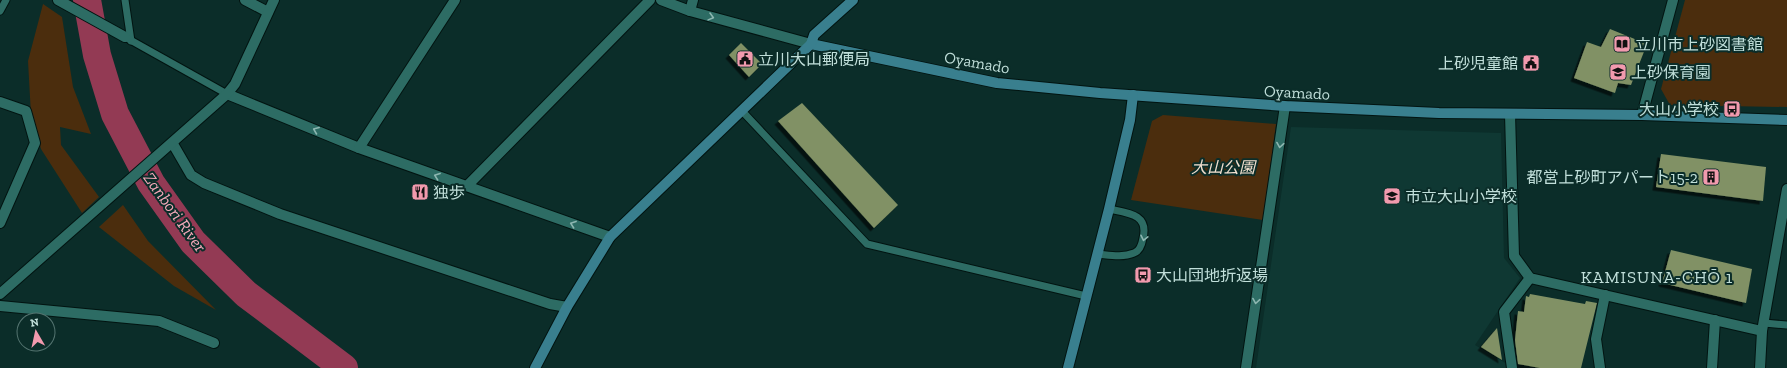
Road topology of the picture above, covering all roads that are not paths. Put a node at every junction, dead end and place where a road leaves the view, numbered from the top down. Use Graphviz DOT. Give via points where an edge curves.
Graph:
graph roads {
  1 [pos="6,0"];
  2 [pos="58,0"];
  3 [pos="125,0"];
  4 [pos="245,0"];
  5 [pos="274,0"];
  6 [pos="455,0"];
  7 [pos="650,0"];
  8 [pos="661,0"];
  9 [pos="694,0"];
  10 [pos="852,0"];
  11 [pos="1673,0"];
  12 [pos="0,11"];
  13 [pos="690,11"];
  14 [pos="268,12"];
  15 [pos="128,39"];
  16 [pos="811,44"];
  17 [pos="227,94"];
  18 [pos="1133,95"];
  19 [pos="0,102"];
  20 [pos="1285,106"];
  21 [pos="742,111"];
  22 [pos="1510,114"];
  23 [pos="1642,115"];
  24 [pos="1787,120"];
  25 [pos="169,146"];
  26 [pos="359,148"];
  27 [pos="467,186"];
  28 [pos="1787,189"];
  29 [pos="1110,209"];
  30 [pos="0,223"];
  31 [pos="610,237"];
  32 [pos="1097,254"];
  33 [pos="1530,278"];
  34 [pos="0,294"];
  35 [pos="1605,295"];
  36 [pos="1086,296"];
  37 [pos="0,306"];
  38 [pos="567,307"];
  39 [pos="1715,320"];
  40 [pos="1787,326"];
  41 [pos="1763,327"];
  42 [pos="214,342"];
  43 [pos="535,368"];
  44 [pos="1068,368"];
  45 [pos="1246,368"];
  46 [pos="1512,368"];
  47 [pos="1600,368"];
  48 [pos="1712,368"];
  49 [pos="1760,368"];
  1 -- 12 [label="lane"];
  2 -- 15 [label="street"];
  3 -- 15 [label="lane"];
  4 -- 14 [label="street"];
  5 -- 14 [label="street"];
  6 -- 26 [label="street"];
  7 -- 27 [label="street"];
  8 -- 13 [label="street"];
  9 -- 13 [label="street"];
  10 -- 16 [label="street" via="814,35"];
  11 -- 23 [label="street"];
  13 -- 16 [label="street, one-way"];
  14 -- 17 [label="street" via="235,84"];
  15 -- 17 [label="lane"];
  16 -- 18 [label="street, Oyamado" via="997,83"];
  16 -- 21 [label="street"];
  17 -- 25 [label="street"];
  26 -- 17 [label="street, one-way"];
  18 -- 20 [label="street, Oyamado"];
  18 -- 29 [label="street" via="1130,120"];
  19 -- 30 [label="street" via="26,111 35,143"];
  20 -- 22 [label="street, Oyamado"];
  20 -- 45 [label="street, one-way"];
  21 -- 31 [label="street"];
  21 -- 36 [label="lane" via="867,244"];
  22 -- 23 [label="street, Oyamado"];
  22 -- 33 [label="street" via="1514,256"];
  23 -- 24 [label="street, Oyamado"];
  25 -- 34 [label="street"];
  25 -- 38 [label="street" via="191,175 204,183 280,214 550,304"];
  27 -- 26 [label="street, one-way"];
  31 -- 27 [label="street, one-way"];
  28 -- 41 [label="street"];
  29 -- 32 [label="street"];
  29 -- 32 [label="lane, one-way" via="1133,214 1142,220 1145,231 1142,245 1136,253 1124,256"];
  31 -- 38 [label="street"];
  32 -- 36 [label="street"];
  33 -- 35 [label="street"];
  33 -- 46 [label="street" via="1504,312"];
  35 -- 39 [label="street"];
  35 -- 47 [label="street" via="1596,339"];
  36 -- 44 [label="street"];
  37 -- 42 [label="street" via="159,321"];
  38 -- 43 [label="street"];
  39 -- 41 [label="street"];
  39 -- 48 [label="street"];
  40 -- 41 [label="lane"];
  41 -- 49 [label="street"];
}
